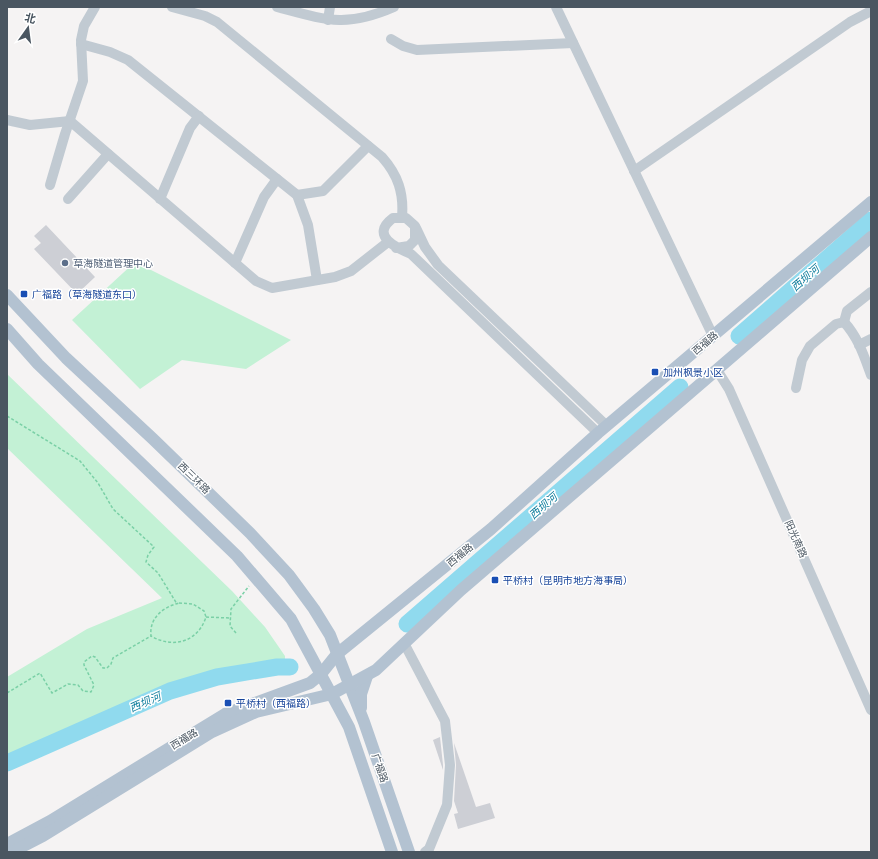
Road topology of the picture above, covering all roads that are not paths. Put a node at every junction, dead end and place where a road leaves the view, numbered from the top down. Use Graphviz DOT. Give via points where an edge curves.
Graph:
graph roads {
  1 [pos="95,7"];
  2 [pos="172,7"];
  3 [pos="277,7"];
  4 [pos="330,7"];
  5 [pos="394,7"];
  6 [pos="556,7"];
  7 [pos="871,12"];
  8 [pos="328,20"];
  9 [pos="391,39"];
  10 [pos="573,43"];
  11 [pos="81,44"];
  12 [pos="199,116"];
  13 [pos="7,120"];
  14 [pos="70,121"];
  15 [pos="368,146"];
  16 [pos="108,154"];
  17 [pos="634,171"];
  18 [pos="277,179"];
  19 [pos="50,185"];
  20 [pos="297,195"];
  21 [pos="68,199"];
  22 [pos="160,199"];
  23 [pos="871,202"];
  24 [pos="402,217"];
  25 [pos="415,226"];
  26 [pos="871,237"];
  27 [pos="392,245"];
  28 [pos="235,263"];
  29 [pos="317,280"];
  30 [pos="871,292"];
  31 [pos="7,295"];
  32 [pos="844,322"];
  33 [pos="7,329"];
  34 [pos="713,336"];
  35 [pos="871,339"];
  36 [pos="859,345"];
  37 [pos="717,370"];
  38 [pos="871,375"];
  39 [pos="796,388"];
  40 [pos="603,430"];
  41 [pos="404,643"];
  42 [pos="337,654"];
  43 [pos="321,674"];
  44 [pos="367,676"];
  45 [pos="349,685"];
  46 [pos="332,694"];
  47 [pos="871,710"];
  48 [pos="361,713"];
  49 [pos="7,844"];
  50 [pos="12,852"];
  51 [pos="392,852"];
  52 [pos="409,852"];
  53 [pos="425,852"];
  1 -- 11 [label="street" via="84,26"];
  2 -- 15 [label="street" via="218,22"];
  3 -- 8 [label="street"];
  4 -- 8 [label="street"];
  5 -- 8 [label="street" via="374,16 345,21"];
  6 -- 10 [label="street"];
  7 -- 17 [label="street" via="850,22"];
  9 -- 10 [label="street" via="417,50"];
  10 -- 17 [label="street"];
  11 -- 12 [label="street" via="128,60"];
  11 -- 14 [label="street" via="83,81"];
  12 -- 18 [label="street"];
  12 -- 22 [label="street" via="190,128"];
  13 -- 14 [label="street" via="30,125"];
  14 -- 16 [label="street"];
  14 -- 19 [label="street"];
  15 -- 20 [label="street" via="323,191"];
  15 -- 24 [label="street" via="391,167 398,179"];
  16 -- 21 [label="street"];
  16 -- 22 [label="street"];
  17 -- 34 [label="street"];
  18 -- 20 [label="street"];
  18 -- 28 [label="street" via="264,197"];
  20 -- 29 [label="street" via="308,225"];
  22 -- 28 [label="street"];
  23 -- 34 [label="main road, 西福路"];
  24 -- 25 [label="street" via="410,220"];
  24 -- 27 [label="street" via="393,218 387,225 385,234"];
  25 -- 27 [label="street" via="416,235 412,243 405,248"];
  25 -- 40 [label="street" via="425,247 438,265"];
  26 -- 37 [label="main road, 西福路"];
  27 -- 29 [label="street" via="351,271"];
  27 -- 40 [label="street" via="411,254"];
  28 -- 29 [label="street" via="256,282 272,288"];
  30 -- 32 [label="street" via="847,311"];
  31 -- 42 [label="main road, 西三环路" via="66,358 170,456 284,570 314,609 330,635"];
  32 -- 36 [label="street"];
  32 -- 39 [label="street" via="836,324 810,346 802,360"];
  33 -- 43 [label="main road" via="38,364 154,474 256,577 291,619"];
  34 -- 40 [label="main road, 西福路"];
  35 -- 36 [label="street"];
  36 -- 38 [label="street"];
  37 -- 41 [label="main road, 西福路" via="461,590"];
  37 -- 47 [label="street, 阳光南路" via="729,389"];
  40 -- 42 [label="main road, 西福路" via="491,529"];
  41 -- 44 [label="main road, 西福路"];
  41 -- 53 [label="street" via="445,721 450,766 447,806 429,849"];
  42 -- 43 [label="main road, 西福路"];
  42 -- 45 [label="main road, 西三环路"];
  43 -- 46 [label="main road, 广福路"];
  43 -- 49 [label="main road, 西福路" via="310,683 225,714 50,821"];
  44 -- 45 [label="main road, 西福路"];
  44 -- 48 [label="main road" via="361,694"];
  45 -- 46 [label="main road, 西福路"];
  45 -- 48 [label="main road, 广福路"];
  46 -- 50 [label="main road, 西福路" via="256,712 236,720"];
  46 -- 51 [label="main road, 广福路" via="349,727"];
  48 -- 52 [label="main road, 广福路"];
}
